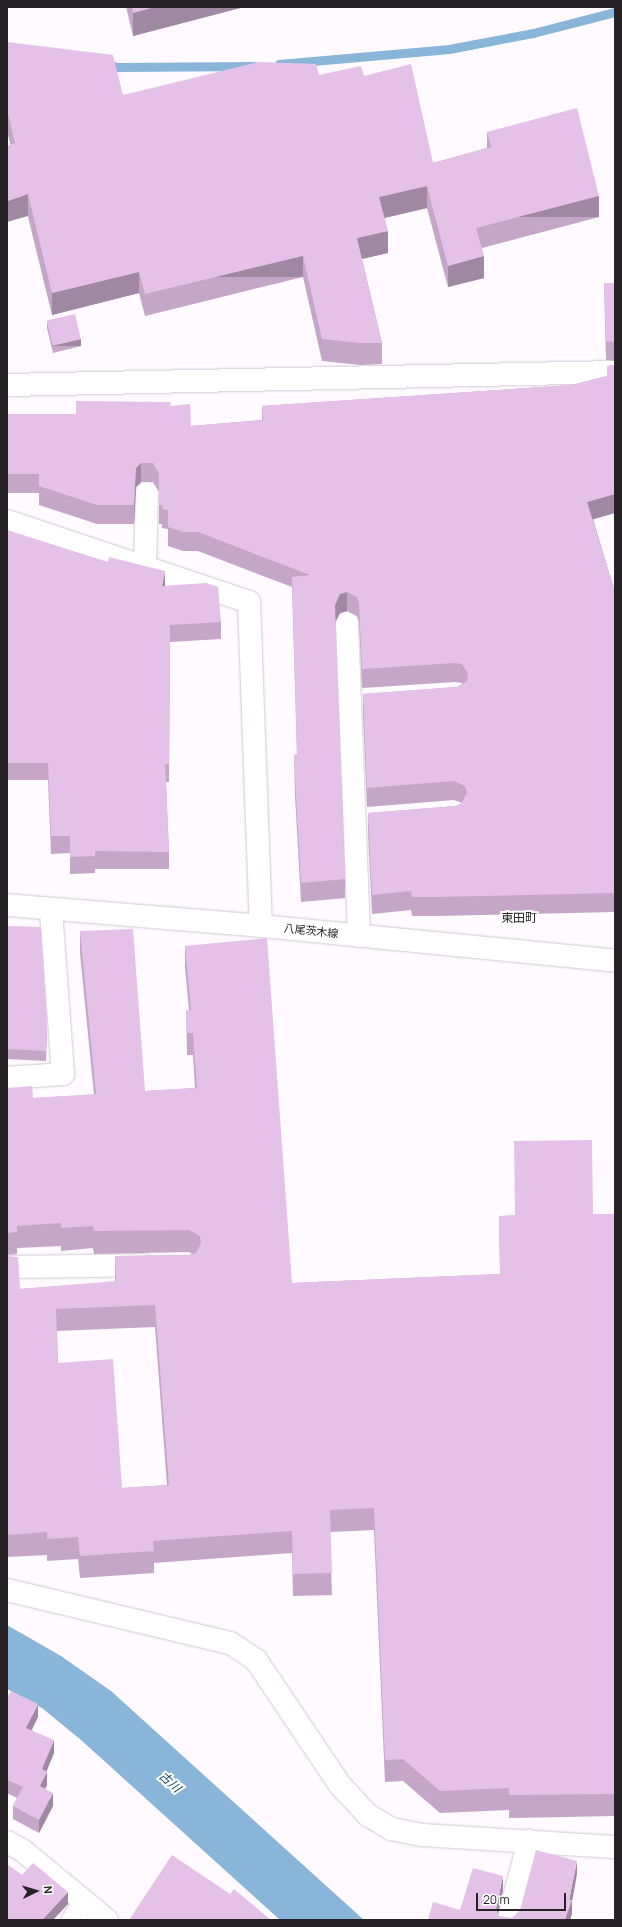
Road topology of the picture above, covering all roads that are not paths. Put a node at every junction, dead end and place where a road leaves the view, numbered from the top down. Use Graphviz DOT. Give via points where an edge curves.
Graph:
graph roads {
  1 [pos="614,375"];
  2 [pos="7,386"];
  3 [pos="147,493"];
  4 [pos="7,521"];
  5 [pos="145,567"];
  6 [pos="347,623"];
  7 [pos="373,699"];
  8 [pos="350,701"];
  9 [pos="378,819"];
  10 [pos="355,821"];
  11 [pos="7,905"];
  12 [pos="51,909"];
  13 [pos="261,926"];
  14 [pos="359,936"];
  15 [pos="615,961"];
  16 [pos="7,1078"];
  17 [pos="165,1265"];
  18 [pos="7,1266"];
  19 [pos="7,1590"];
  20 [pos="529,1841"];
  21 [pos="7,1842"];
  22 [pos="615,1847"];
  23 [pos="78,1912"];
  24 [pos="107,1920"];
  25 [pos="508,1920"];
  1 -- 2 [label="street"];
  3 -- 5 [label="street"];
  4 -- 5 [label="street"];
  5 -- 13 [label="street" via="249,602"];
  6 -- 8 [label="street"];
  7 -- 8 [label="street"];
  8 -- 10 [label="street"];
  9 -- 10 [label="street"];
  10 -- 14 [label="street"];
  11 -- 12 [label="street, 八尾茨木線"];
  12 -- 13 [label="street, 八尾茨木線"];
  12 -- 16 [label="street" via="64,1074"];
  13 -- 14 [label="street, 八尾茨木線"];
  14 -- 15 [label="street, 八尾茨木線"];
  17 -- 18 [label="street"];
  19 -- 20 [label="street" via="230,1643 256,1660 340,1784 368,1815 391,1829 422,1835"];
  20 -- 22 [label="street"];
  20 -- 25 [label="street"];
  21 -- 23 [label="street" via="22,1850"];
  23 -- 24 [label="street"];
}
